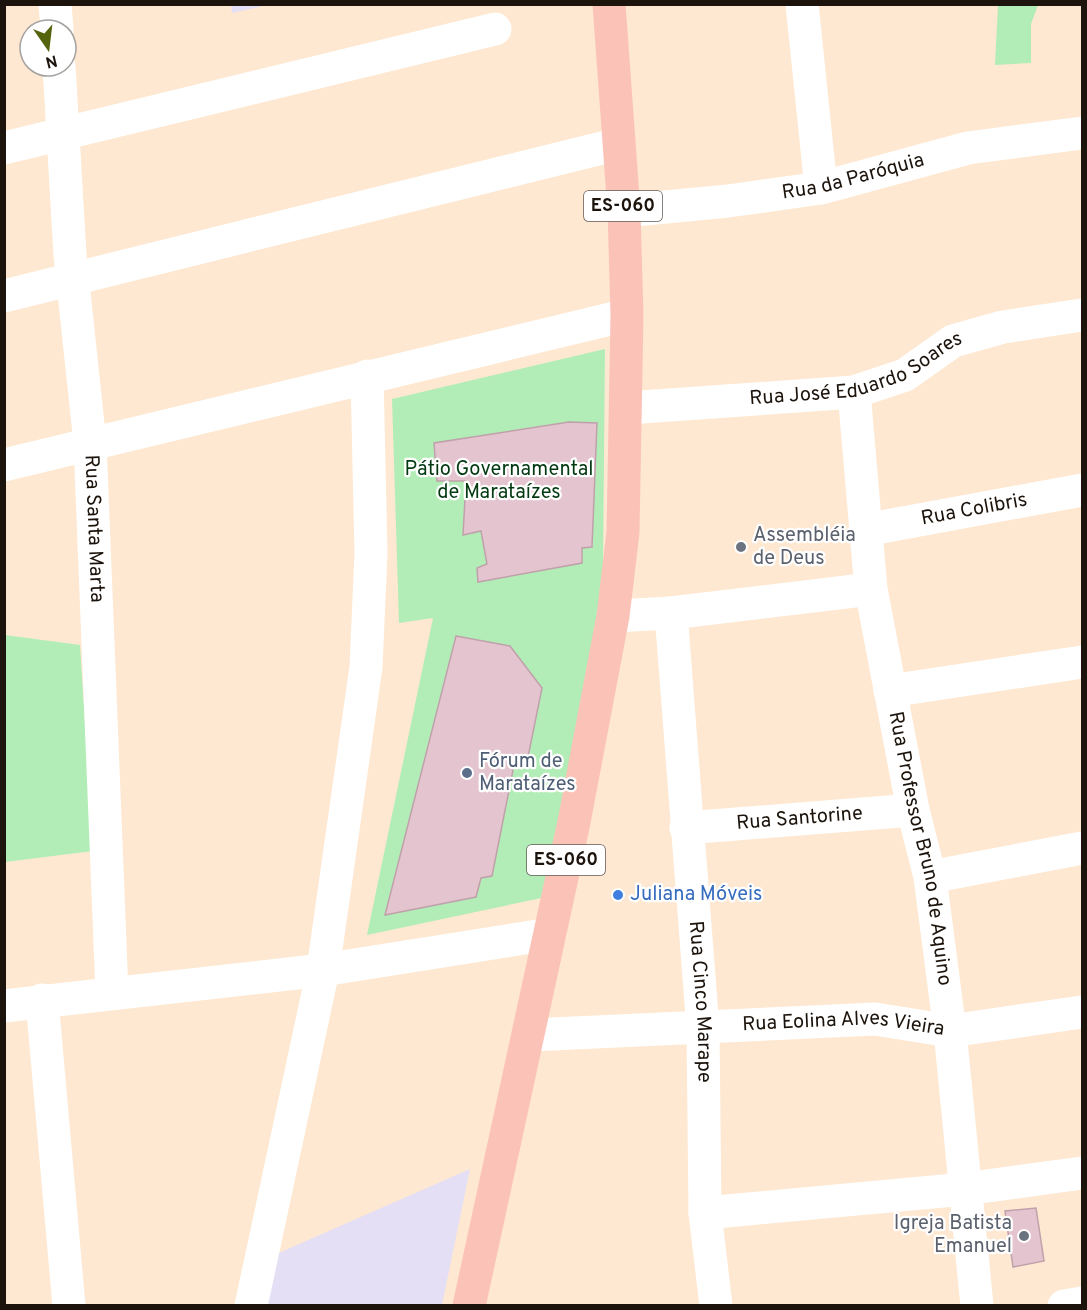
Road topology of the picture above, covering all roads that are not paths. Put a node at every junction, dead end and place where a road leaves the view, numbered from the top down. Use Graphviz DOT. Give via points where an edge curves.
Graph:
graph roads {
  1 [pos="609,4"];
  2 [pos="802,4"];
  3 [pos="495,29"];
  4 [pos="60,78"];
  5 [pos="63,133"];
  6 [pos="1083,133"];
  7 [pos="618,144"];
  8 [pos="4,148"];
  9 [pos="821,188"];
  10 [pos="624,211"];
  11 [pos="73,278"];
  12 [pos="4,296"];
  13 [pos="627,315"];
  14 [pos="1083,315"];
  15 [pos="367,376"];
  16 [pos="854,392"];
  17 [pos="627,408"];
  18 [pos="90,443"];
  19 [pos="4,465"];
  20 [pos="1083,490"];
  21 [pos="865,530"];
  22 [pos="872,589"];
  23 [pos="671,613"];
  24 [pos="613,616"];
  25 [pos="1083,662"];
  26 [pos="890,691"];
  27 [pos="913,810"];
  28 [pos="686,828"];
  29 [pos="1083,848"];
  30 [pos="930,877"];
  31 [pos="550,934"];
  32 [pos="323,970"];
  33 [pos="112,993"];
  34 [pos="42,1000"];
  35 [pos="4,1006"];
  36 [pos="1083,1012"];
  37 [pos="703,1029"];
  38 [pos="950,1030"];
  39 [pos="530,1035"];
  40 [pos="1083,1173"];
  41 [pos="965,1189"];
  42 [pos="705,1213"];
  43 [pos="1083,1303"];
  44 [pos="69,1305"];
  45 [pos="251,1305"];
  46 [pos="469,1305"];
  47 [pos="716,1305"];
  48 [pos="977,1305"];
  49 [pos="1064,1305"];
  1 -- 7 [label="main road, ES-060"];
  2 -- 9 [label="street"];
  3 -- 5 [label="street"];
  4 -- 5 [label="street, Rua Santa Marta"];
  5 -- 8 [label="street"];
  5 -- 11 [label="street, Rua Santa Marta"];
  6 -- 9 [label="street, Rua da Paróquia" via="968,148"];
  7 -- 10 [label="main road, ES-060"];
  7 -- 11 [label="street"];
  9 -- 10 [label="street, Rua da Paróquia"];
  10 -- 13 [label="main road, ES-060"];
  11 -- 12 [label="street"];
  11 -- 18 [label="street, Rua Santa Marta"];
  13 -- 15 [label="street"];
  13 -- 17 [label="main road, ES-060"];
  14 -- 16 [label="street, Rua José Eduardo Soares" via="1004,327 953,340 905,375"];
  15 -- 18 [label="street"];
  15 -- 32 [label="street" via="371,553 366,667"];
  16 -- 17 [label="street, Rua José Eduardo Soares"];
  16 -- 21 [label="street, Rua Professor Bruno de Aquino"];
  17 -- 24 [label="main road, ES-060" via="623,532"];
  18 -- 19 [label="street"];
  18 -- 33 [label="street, Rua Santa Marta"];
  20 -- 21 [label="street, Rua Colibris"];
  21 -- 22 [label="street, Rua Professor Bruno de Aquino"];
  22 -- 23 [label="street"];
  22 -- 26 [label="street, Rua Professor Bruno de Aquino"];
  23 -- 24 [label="street"];
  23 -- 28 [label="street, Rua Cinco Marape"];
  24 -- 31 [label="main road, ES-060"];
  25 -- 26 [label="street"];
  26 -- 27 [label="street, Rua Professor Bruno de Aquino"];
  27 -- 28 [label="street, Rua Santorine"];
  27 -- 30 [label="street, Rua Professor Bruno de Aquino"];
  28 -- 37 [label="street, Rua Cinco Marape"];
  29 -- 30 [label="street"];
  30 -- 38 [label="street, Rua Professor Bruno de Aquino"];
  31 -- 32 [label="street"];
  31 -- 39 [label="main road, ES-060"];
  32 -- 33 [label="street"];
  32 -- 45 [label="street"];
  33 -- 34 [label="street"];
  34 -- 35 [label="street"];
  34 -- 44 [label="street"];
  36 -- 38 [label="street, Rua Eolina Alves Vieira"];
  37 -- 38 [label="street, Rua Eolina Alves Vieira" via="874,1019"];
  37 -- 39 [label="street, Rua Eolina Alves Vieira"];
  37 -- 42 [label="street, Rua Cinco Marape"];
  38 -- 41 [label="street, Rua Professor Bruno de Aquino"];
  39 -- 46 [label="main road, ES-060"];
  40 -- 41 [label="street"];
  41 -- 42 [label="street"];
  41 -- 48 [label="street, Rua Professor Bruno de Aquino"];
  42 -- 47 [label="street, Rua Cinco Marape"];
  43 -- 49 [label="street"];
}
